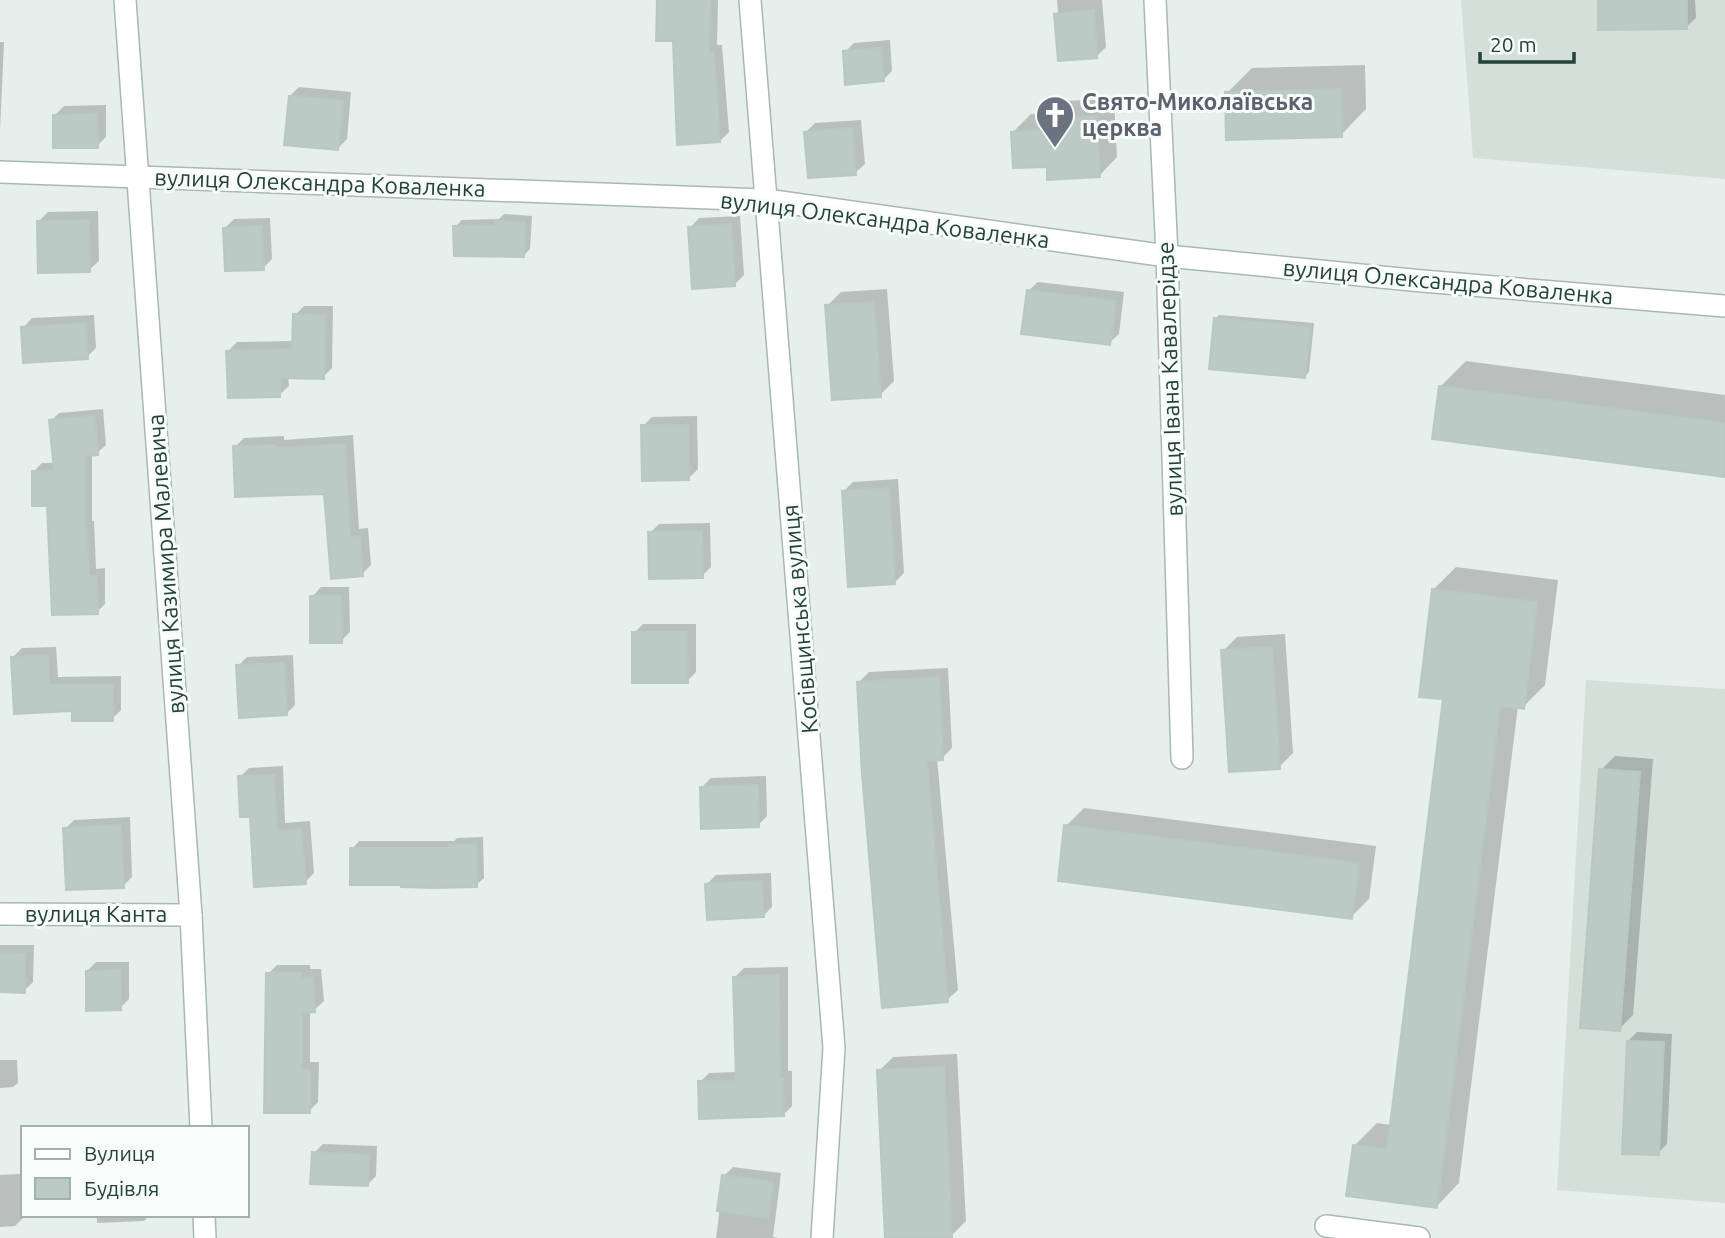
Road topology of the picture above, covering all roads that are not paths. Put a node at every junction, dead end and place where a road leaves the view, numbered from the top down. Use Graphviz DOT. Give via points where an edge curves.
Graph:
graph roads {
  1 [pos="125,0"];
  2 [pos="750,0"];
  3 [pos="1155,0"];
  4 [pos="0,172"];
  5 [pos="139,176"];
  6 [pos="766,200"];
  7 [pos="1167,256"];
  8 [pos="1725,306"];
  9 [pos="1182,758"];
  10 [pos="0,914"];
  11 [pos="191,915"];
  12 [pos="201,1126"];
  13 [pos="204,1217"];
  14 [pos="1326,1226"];
  15 [pos="205,1238"];
  16 [pos="822,1238"];
  17 [pos="1419,1238"];
  1 -- 5 [label="street, вулиця Казимира Малевича"];
  2 -- 6 [label="street, Косівщинська вулиця"];
  3 -- 7 [label="street, вулиця Івана Кавалерідзе"];
  4 -- 5 [label="street, вулиця Олександра Коваленка"];
  5 -- 6 [label="street, вулиця Олександра Коваленка"];
  5 -- 11 [label="street, вулиця Казимира Малевича"];
  6 -- 7 [label="street, вулиця Олександра Коваленка"];
  6 -- 16 [label="street, Косівщинська вулиця" via="834,1048"];
  7 -- 8 [label="street, вулиця Олександра Коваленка"];
  7 -- 9 [label="street, вулиця Івана Кавалерідзе"];
  10 -- 11 [label="street, вулиця Канта"];
  11 -- 12 [label="street, вулиця Казимира Малевича"];
  13 -- 15 [label="street"];
  14 -- 17 [label="street"];
}
